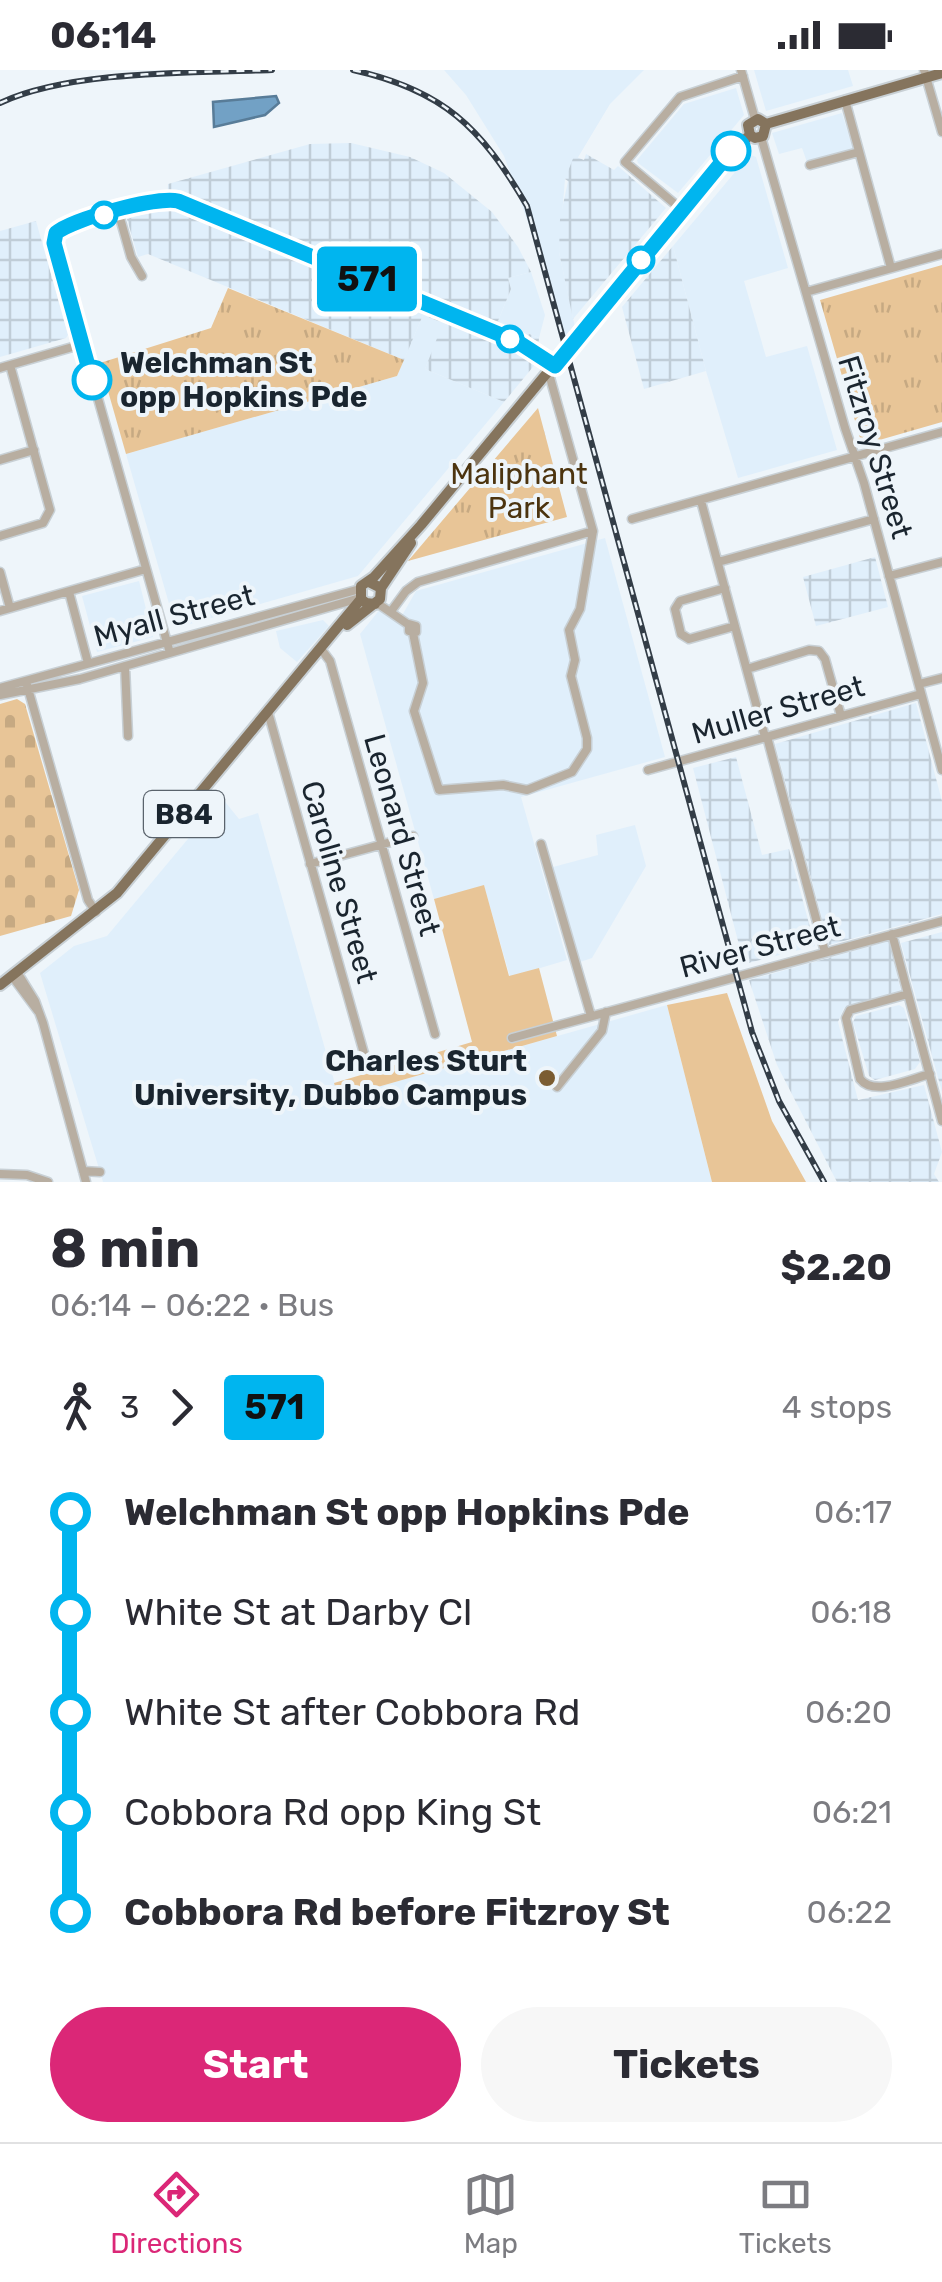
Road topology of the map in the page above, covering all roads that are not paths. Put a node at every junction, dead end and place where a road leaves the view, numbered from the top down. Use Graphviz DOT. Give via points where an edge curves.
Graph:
graph roads {
  1 [pos="942,72"];
  2 [pos="742,73"];
  3 [pos="925,74"];
  4 [pos="845,100"];
  5 [pos="761,121"];
  6 [pos="942,132"];
  7 [pos="756,136"];
  8 [pos="860,152"];
  9 [pos="810,165"];
  10 [pos="682,210"];
  11 [pos="118,211"];
  12 [pos="942,254"];
  13 [pos="890,268"];
  14 [pos="142,276"];
  15 [pos="806,292"];
  16 [pos="82,344"];
  17 [pos="5,366"];
  18 [pos="552,370"];
  19 [pos="942,432"];
  20 [pos="34,450"];
  21 [pos="855,457"];
  22 [pos="0,460"];
  23 [pos="701,501"];
  24 [pos="632,519"];
  25 [pos="874,520"];
  26 [pos="421,525"];
  27 [pos="593,531"];
  28 [pos="0,536"];
  29 [pos="718,562"];
  30 [pos="942,562"];
  31 [pos="146,569"];
  32 [pos="0,572"];
  33 [pos="890,576"];
  34 [pos="725,588"];
  35 [pos="69,592"];
  36 [pos="362,592"];
  37 [pos="378,597"];
  38 [pos="326,607"];
  39 [pos="5,610"];
  40 [pos="393,611"];
  41 [pos="342,623"];
  42 [pos="735,626"];
  43 [pos="167,640"];
  44 [pos="320,649"];
  45 [pos="170,653"];
  46 [pos="88,662"];
  47 [pos="124,666"];
  48 [pos="747,669"];
  49 [pos="942,678"];
  50 [pos="27,684"];
  51 [pos="920,689"];
  52 [pos="0,692"];
  53 [pos="268,712"];
  54 [pos="841,716"];
  55 [pos="128,736"];
  56 [pos="766,737"];
  57 [pos="648,770"];
  58 [pos="942,770"];
  59 [pos="413,836"];
  60 [pos="381,844"];
  61 [pos="542,844"];
  62 [pos="310,864"];
  63 [pos="96,912"];
  64 [pos="942,921"];
  65 [pos="892,934"];
  66 [pos="825,952"];
  67 [pos="14,974"];
  68 [pos="0,986"];
  69 [pos="908,994"];
  70 [pos="606,1012"];
  71 [pos="590,1016"];
  72 [pos="435,1034"];
  73 [pos="512,1038"];
  74 [pos="367,1064"];
  75 [pos="930,1074"];
  76 [pos="557,1087"];
  77 [pos="942,1121"];
  78 [pos="100,1172"];
  79 [pos="0,1174"];
  80 [pos="87,1177"];
  81 [pos="48,1182"];
  1 -- 3 [label="main road"];
  2 -- 5 [label="street"];
  2 -- 10 [label="street" via="680,98 626,162"];
  3 -- 4 [label="main road"];
  3 -- 6 [label="street"];
  4 -- 5 [label="main road"];
  4 -- 8 [label="street"];
  5 -- 7 [label="main road, B84" via="767,132"];
  5 -- 7 [label="main road, B84" via="748,125"];
  7 -- 10 [label="main road, B84" via="726,157"];
  7 -- 15 [label="street, Fitzroy Street"];
  8 -- 9 [label="street"];
  8 -- 13 [label="street"];
  10 -- 18 [label="main road, B84"];
  11 -- 14 [label="street"];
  11 -- 16 [label="street" via="56,233"];
  11 -- 18 [label="street" via="178,201 518,342"];
  12 -- 13 [label="street"];
  13 -- 15 [label="street"];
  15 -- 21 [label="street, Fitzroy Street"];
  16 -- 17 [label="street"];
  16 -- 31 [label="street"];
  17 -- 20 [label="street"];
  18 -- 26 [label="main road, B84"];
  18 -- 27 [label="street"];
  19 -- 21 [label="street"];
  20 -- 22 [label="street"];
  20 -- 28 [label="street" via="48,514 43,523"];
  21 -- 23 [label="street"];
  21 -- 25 [label="street, Fitzroy Street"];
  23 -- 24 [label="street"];
  23 -- 29 [label="street"];
  25 -- 29 [label="street"];
  25 -- 33 [label="street, Fitzroy Street"];
  26 -- 36 [label="main road, B84"];
  26 -- 37 [label="main road, B84"];
  27 -- 40 [label="street" via="426,579"];
  27 -- 40 [label="street" via="570,630 570,676 587,744 566,776 527,790 439,790 414,711 424,683 411,629"];
  29 -- 34 [label="street"];
  30 -- 33 [label="street"];
  31 -- 35 [label="street"];
  31 -- 43 [label="street"];
  32 -- 39 [label="street"];
  33 -- 51 [label="street, Fitzroy Street"];
  34 -- 42 [label="street"];
  34 -- 42 [label="street" via="680,600 674,609 679,628 689,639"];
  35 -- 39 [label="street"];
  35 -- 46 [label="street"];
  36 -- 37 [label="main road"];
  36 -- 37 [label="main road" via="369,604"];
  36 -- 38 [label="street, Myall Street"];
  36 -- 41 [label="main road, B84"];
  36 -- 43 [label="street, Myall Street"];
  37 -- 40 [label="street"];
  37 -- 44 [label="main road, B84"];
  38 -- 41 [label="street" via="338,609"];
  38 -- 45 [label="street, Myall Street"];
  41 -- 44 [label="main road, B84"];
  42 -- 48 [label="street"];
  43 -- 45 [label="street"];
  43 -- 46 [label="street, Myall Street"];
  44 -- 53 [label="main road, B84"];
  44 -- 60 [label="street, Leonard Street" via="330,661"];
  45 -- 47 [label="street, Myall Street"];
  46 -- 50 [label="street, Myall Street"];
  47 -- 50 [label="street, Myall Street" via="66,682"];
  47 -- 55 [label="street"];
  48 -- 54 [label="street" via="820,651"];
  48 -- 56 [label="street"];
  49 -- 51 [label="street, Muller Street"];
  50 -- 52 [label="street, Myall Street"];
  50 -- 63 [label="street"];
  51 -- 54 [label="street, Muller Street"];
  51 -- 58 [label="street, Fitzroy Street"];
  53 -- 62 [label="street, Caroline Street"];
  53 -- 63 [label="main road, B84"];
  54 -- 56 [label="street, Muller Street"];
  56 -- 57 [label="street, Muller Street"];
  56 -- 66 [label="street"];
  59 -- 60 [label="street"];
  60 -- 62 [label="street"];
  60 -- 72 [label="street, Leonard Street"];
  61 -- 71 [label="street"];
  62 -- 74 [label="street, Caroline Street"];
  63 -- 67 [label="main road, B84"];
  64 -- 65 [label="street, River Street"];
  65 -- 66 [label="street, River Street"];
  65 -- 69 [label="street"];
  66 -- 70 [label="street, River Street"];
  67 -- 68 [label="main road, B84"];
  67 -- 80 [label="street" via="38,1012"];
  69 -- 75 [label="street"];
  69 -- 75 [label="street" via="850,1010 846,1018 860,1079 875,1088"];
  70 -- 71 [label="street, River Street"];
  70 -- 76 [label="street" via="602,1031"];
  71 -- 73 [label="street, River Street"];
  75 -- 77 [label="street"];
  78 -- 80 [label="street"];
  79 -- 81 [label="street"];
}
